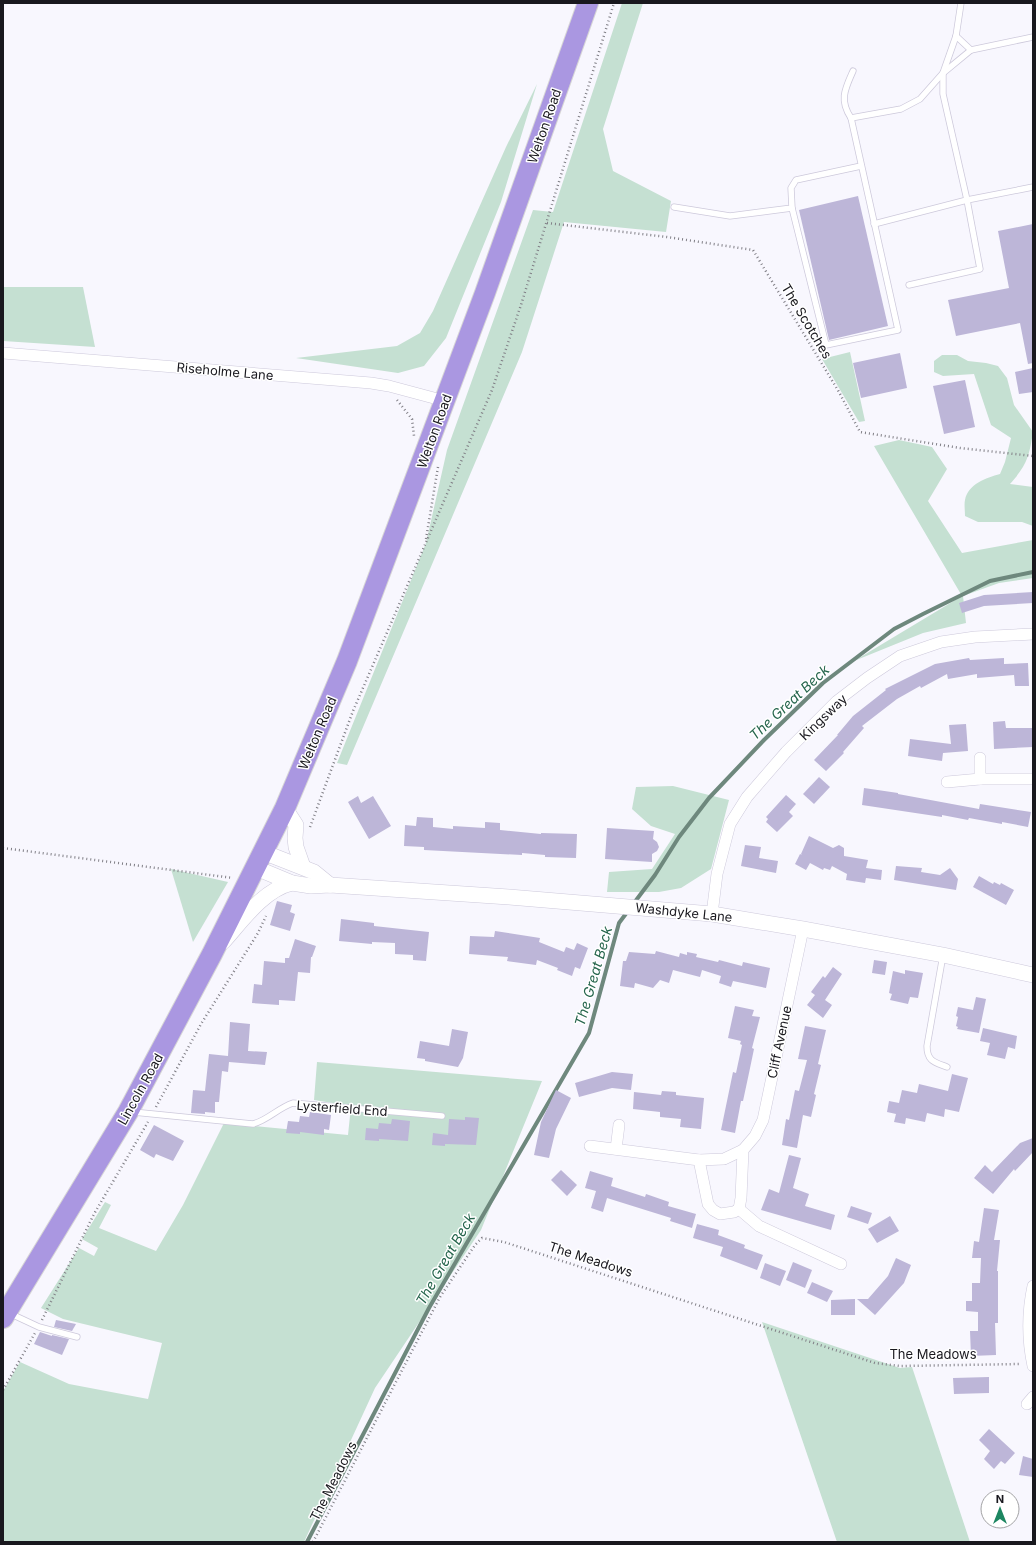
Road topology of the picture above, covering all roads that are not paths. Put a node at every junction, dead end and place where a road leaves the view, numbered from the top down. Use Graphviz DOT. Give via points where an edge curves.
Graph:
graph roads {
  1 [pos="588,3"];
  2 [pos="961,3"];
  3 [pos="956,36"];
  4 [pos="1033,37"];
  5 [pos="971,50"];
  6 [pos="853,71"];
  7 [pos="943,73"];
  8 [pos="851,118"];
  9 [pos="861,166"];
  10 [pos="1033,187"];
  11 [pos="967,200"];
  12 [pos="674,207"];
  13 [pos="792,208"];
  14 [pos="874,224"];
  15 [pos="909,285"];
  16 [pos="3,353"];
  17 [pos="445,401"];
  18 [pos="1033,634"];
  19 [pos="980,758"];
  20 [pos="980,779"];
  21 [pos="1033,779"];
  22 [pos="946,782"];
  23 [pos="285,808"];
  24 [pos="256,867"];
  25 [pos="303,867"];
  26 [pos="292,883"];
  27 [pos="330,885"];
  28 [pos="712,914"];
  29 [pos="803,929"];
  30 [pos="212,954"];
  31 [pos="943,955"];
  32 [pos="1033,974"];
  33 [pos="947,1067"];
  34 [pos="128,1112"];
  35 [pos="442,1116"];
  36 [pos="619,1125"];
  37 [pos="590,1146"];
  38 [pos="616,1149"];
  39 [pos="743,1150"];
  40 [pos="699,1160"];
  41 [pos="739,1209"];
  42 [pos="840,1264"];
  43 [pos="1033,1286"];
  44 [pos="5,1315"];
  45 [pos="77,1337"];
  46 [pos="1033,1365"];
  1 -- 17 [label="highway, Welton Road"];
  2 -- 3 [label="lane"];
  3 -- 5 [label="lane"];
  3 -- 7 [label="lane"];
  4 -- 5 [label="lane"];
  5 -- 7 [label="lane"];
  6 -- 8 [label="lane" via="845,89 844,101 845,110"];
  7 -- 8 [label="lane" via="920,99 901,108"];
  7 -- 11 [label="lane" via="943,94"];
  8 -- 9 [label="lane"];
  9 -- 13 [label="lane" via="796,180 791,188"];
  9 -- 14 [label="lane"];
  10 -- 11 [label="lane"];
  11 -- 14 [label="lane"];
  11 -- 15 [label="lane" via="980,269"];
  12 -- 13 [label="lane" via="730,216"];
  13 -- 14 [label="lane" via="826,345 898,330"];
  16 -- 17 [label="street, Riseholme Lane" via="371,384 389,386"];
  17 -- 23 [label="highway, Welton Road" via="347,661"];
  18 -- 28 [label="street, Kingsway" via="975,637 941,642 900,656 837,701 786,752 747,797 730,824 717,874"];
  19 -- 20 [label="street"];
  20 -- 21 [label="street"];
  20 -- 22 [label="street"];
  23 -- 24 [label="highway, Welton Road"];
  23 -- 25 [label="street" via="296,825 294,838"];
  24 -- 25 [label="street"];
  24 -- 26 [label="street, Washdyke Lane"];
  24 -- 30 [label="highway, Lincoln Road"];
  25 -- 27 [label="street"];
  26 -- 27 [label="street, Washdyke Lane"];
  26 -- 30 [label="street" via="281,885 263,899"];
  27 -- 28 [label="street, Washdyke Lane"];
  28 -- 29 [label="street, Washdyke Lane"];
  29 -- 31 [label="street, Washdyke Lane"];
  29 -- 39 [label="street, Cliff Avenue" via="763,1120 755,1136"];
  30 -- 34 [label="highway, Lincoln Road"];
  31 -- 32 [label="street, Washdyke Lane"];
  31 -- 33 [label="lane" via="927,1054 930,1059"];
  34 -- 35 [label="lane, Lysterfield End" via="253,1124 262,1122 293,1102"];
  34 -- 44 [label="highway, Lincoln Road"];
  36 -- 38 [label="street"];
  37 -- 38 [label="street, Cliff Avenue"];
  38 -- 40 [label="street, Cliff Avenue"];
  39 -- 40 [label="street, Cliff Avenue" via="724,1159"];
  39 -- 41 [label="street"];
  40 -- 41 [label="street" via="708,1204 720,1214"];
  41 -- 42 [label="street" via="759,1226"];
  43 -- 46 [label="street" via="1028,1309"];
  44 -- 45 [label="lane"];
}
